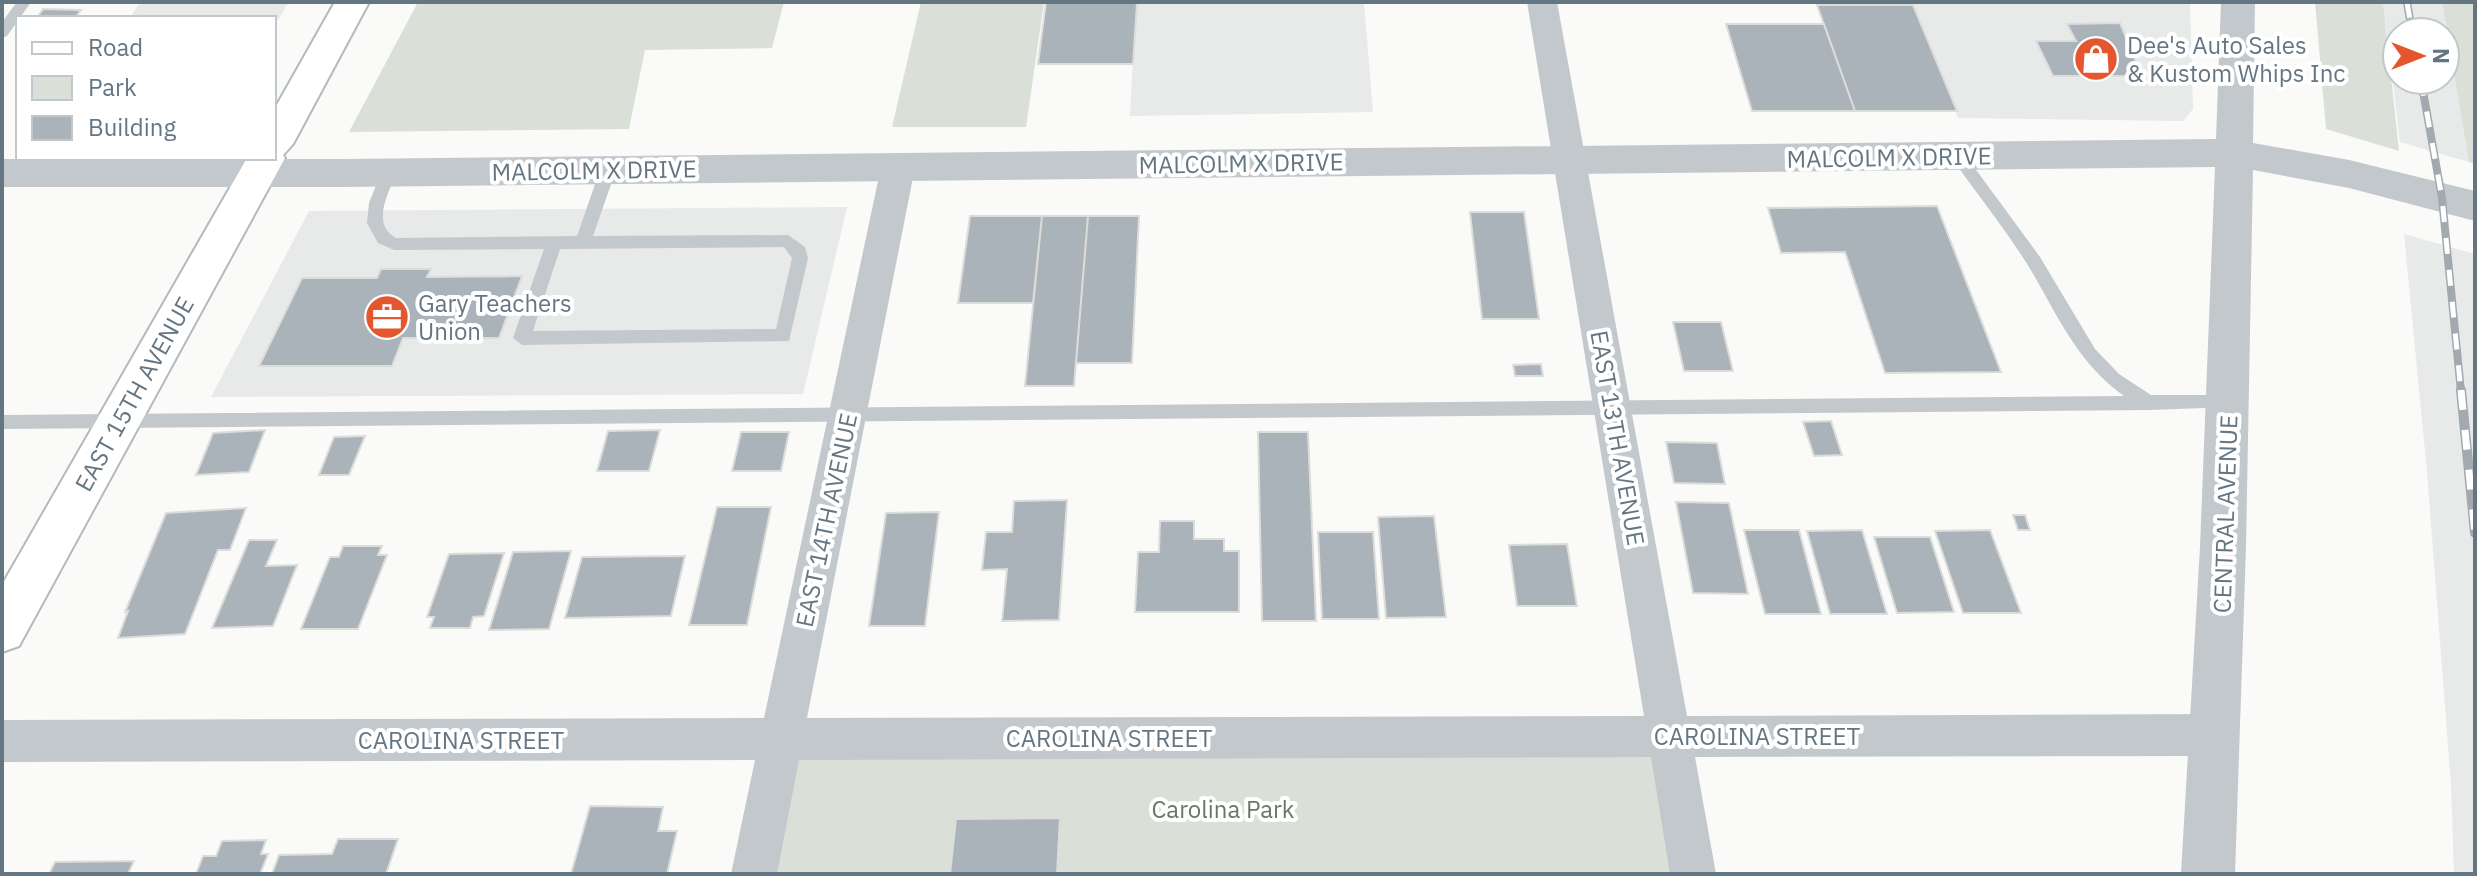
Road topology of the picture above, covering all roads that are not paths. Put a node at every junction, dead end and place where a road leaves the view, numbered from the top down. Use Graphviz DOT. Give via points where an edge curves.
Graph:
graph roads {
  1 [pos="24,2"];
  2 [pos="352,2"];
  3 [pos="1542,2"];
  4 [pos="2238,2"];
  5 [pos="2,33"];
  6 [pos="276,140"];
  7 [pos="2234,153"];
  8 [pos="1958,156"];
  9 [pos="276,159"];
  10 [pos="231,160"];
  11 [pos="265,160"];
  12 [pos="1569,160"];
  13 [pos="898,167"];
  14 [pos="608,170"];
  15 [pos="389,172"];
  16 [pos="2,173"];
  17 [pos="2475,206"];
  18 [pos="554,243"];
  19 [pos="583,243"];
  20 [pos="2228,402"];
  21 [pos="2148,403"];
  22 [pos="1613,408"];
  23 [pos="847,415"];
  24 [pos="118,421"];
  25 [pos="2,422"];
  26 [pos="2,630"];
  27 [pos="2217,735"];
  28 [pos="1670,737"];
  29 [pos="781,739"];
  30 [pos="2,741"];
  31 [pos="754,874"];
  32 [pos="1693,874"];
  33 [pos="2208,874"];
  1 -- 5 [label="lane"];
  2 -- 6 [label="main road, EAST 15TH AVENUE"];
  3 -- 12 [label="street, EAST 13TH AVENUE"];
  4 -- 7 [label="street, CENTRAL AVENUE"];
  7 -- 8 [label="street, MALCOLM X DRIVE"];
  7 -- 17 [label="street, MALCOLM X DRIVE" via="2349,174"];
  7 -- 20 [label="street, CENTRAL AVENUE"];
  8 -- 12 [label="street, MALCOLM X DRIVE"];
  8 -- 21 [label="lane" via="2034,261 2089,354"];
  9 -- 15 [label="street, MALCOLM X DRIVE"];
  10 -- 16 [label="street, MALCOLM X DRIVE"];
  11 -- 24 [label="main road, EAST 15TH AVENUE"];
  12 -- 13 [label="street, MALCOLM X DRIVE"];
  12 -- 22 [label="street, EAST 13TH AVENUE"];
  13 -- 14 [label="street, MALCOLM X DRIVE"];
  13 -- 23 [label="street, EAST 14TH AVENUE"];
  14 -- 15 [label="street, MALCOLM X DRIVE"];
  14 -- 19 [label="lane"];
  15 -- 18 [label="lane" via="373,220 376,233 386,241"];
  18 -- 19 [label="lane"];
  18 -- 19 [label="lane" via="522,338 783,336 800,258 788,241"];
  20 -- 21 [label="lane"];
  20 -- 27 [label="street, CENTRAL AVENUE"];
  21 -- 22 [label="lane"];
  22 -- 23 [label="lane"];
  22 -- 28 [label="street, EAST 13TH AVENUE"];
  23 -- 24 [label="lane"];
  23 -- 29 [label="street, EAST 14TH AVENUE"];
  24 -- 25 [label="lane"];
  24 -- 26 [label="main road, EAST 15TH AVENUE"];
  27 -- 28 [label="street, CAROLINA STREET"];
  27 -- 33 [label="street, CENTRAL AVENUE"];
  28 -- 29 [label="street, CAROLINA STREET"];
  28 -- 32 [label="street, EAST 13TH AVENUE"];
  29 -- 30 [label="street, CAROLINA STREET"];
  29 -- 31 [label="street, EAST 14TH AVENUE"];
}
